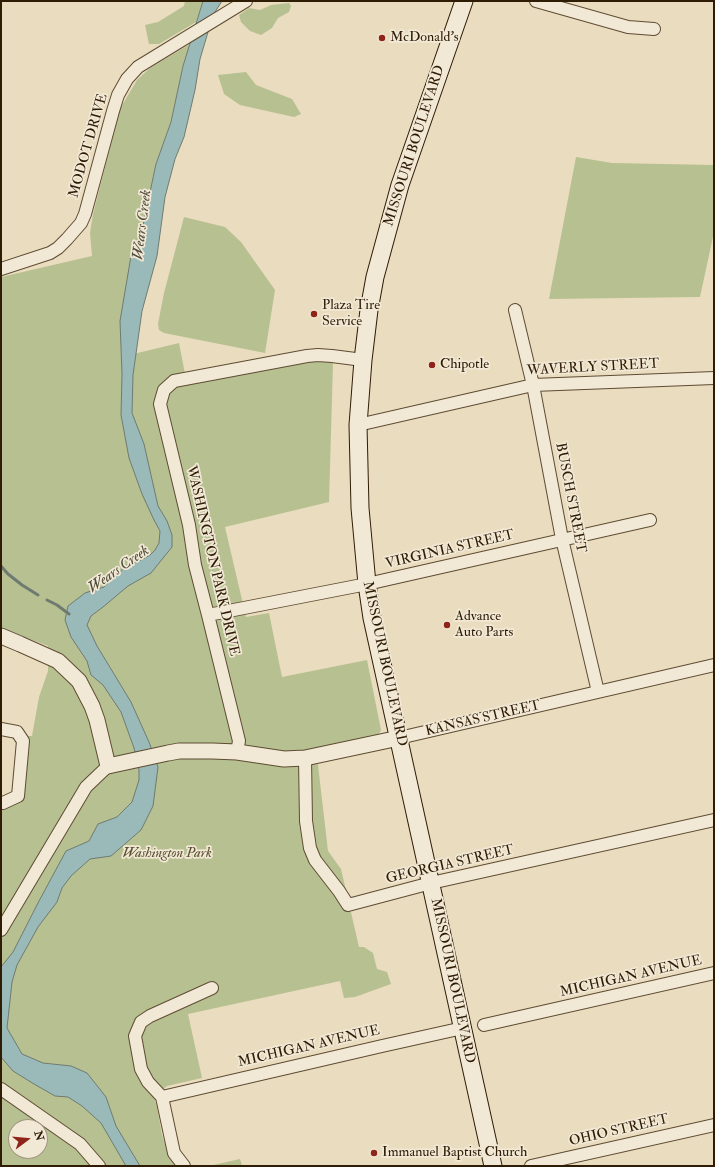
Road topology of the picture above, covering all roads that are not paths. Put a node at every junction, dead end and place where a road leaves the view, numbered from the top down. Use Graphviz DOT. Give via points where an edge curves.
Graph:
graph roads {
  1 [pos="246,1"];
  2 [pos="464,1"];
  3 [pos="536,1"];
  4 [pos="654,29"];
  5 [pos="1,269"];
  6 [pos="515,310"];
  7 [pos="363,360"];
  8 [pos="714,378"];
  9 [pos="533,385"];
  10 [pos="358,426"];
  11 [pos="650,520"];
  12 [pos="562,539"];
  13 [pos="367,584"];
  14 [pos="208,615"];
  15 [pos="1,636"];
  16 [pos="714,666"];
  17 [pos="598,692"];
  18 [pos="1,729"];
  19 [pos="399,738"];
  20 [pos="238,752"];
  21 [pos="305,758"];
  22 [pos="108,766"];
  23 [pos="1,803"];
  24 [pos="714,820"];
  25 [pos="431,883"];
  26 [pos="1,930"];
  27 [pos="714,973"];
  28 [pos="212,988"];
  29 [pos="484,1025"];
  30 [pos="463,1028"];
  31 [pos="1,1089"];
  32 [pos="162,1096"];
  33 [pos="714,1125"];
  34 [pos="99,1166"];
  35 [pos="184,1166"];
  36 [pos="492,1166"];
  37 [pos="531,1166"];
  1 -- 5 [label="street, MODOT DRIVE" via="138,67 127,79 118,95 85,214 76,230 50,253"];
  2 -- 7 [label="main road, MISSOURI BOULEVARD" via="400,185 375,277"];
  3 -- 4 [label="street" via="628,27"];
  6 -- 9 [label="street, BUSCH STREET"];
  7 -- 10 [label="main road, MISSOURI BOULEVARD"];
  7 -- 14 [label="street, WASHINGTON PARK DRIVE" via="318,355 271,362 174,381 164,390 160,404"];
  8 -- 9 [label="street, WAVERLY STREET"];
  9 -- 10 [label="street, WAVERLY STREET"];
  9 -- 12 [label="street, BUSCH STREET"];
  10 -- 13 [label="main road, MISSOURI BOULEVARD" via="360,508"];
  11 -- 12 [label="street, VIRGINIA STREET"];
  12 -- 13 [label="street, VIRGINIA STREET"];
  12 -- 17 [label="street, BUSCH STREET"];
  13 -- 14 [label="street, VIRGINIA STREET"];
  13 -- 19 [label="main road, MISSOURI BOULEVARD" via="372,618"];
  14 -- 20 [label="street, WASHINGTON PARK DRIVE" via="239,741"];
  15 -- 22 [label="street" via="58,661 79,681 97,720"];
  16 -- 17 [label="street, KANSAS STREET"];
  17 -- 19 [label="street, KANSAS STREET"];
  18 -- 23 [label="street" via="17,732 23,741 18,796"];
  19 -- 21 [label="street, KANSAS STREET"];
  19 -- 25 [label="main road, MISSOURI BOULEVARD"];
  20 -- 21 [label="street, KANSAS STREET" via="284,759"];
  20 -- 22 [label="street, KANSAS STREET" via="168,752"];
  21 -- 25 [label="street, GEORGIA STREET" via="306,821 310,848 315,860 348,906"];
  22 -- 26 [label="street" via="86,787"];
  24 -- 25 [label="street, GEORGIA STREET"];
  25 -- 30 [label="main road, MISSOURI BOULEVARD"];
  27 -- 29 [label="street, MICHIGAN AVENUE"];
  28 -- 32 [label="street" via="141,1022 135,1036 141,1069 148,1082"];
  30 -- 32 [label="street, MICHIGAN AVENUE"];
  30 -- 36 [label="main road, MISSOURI BOULEVARD"];
  31 -- 34 [label="street" via="80,1144"];
  32 -- 35 [label="street" via="174,1153"];
  33 -- 37 [label="street, OHIO STREET"];
}
